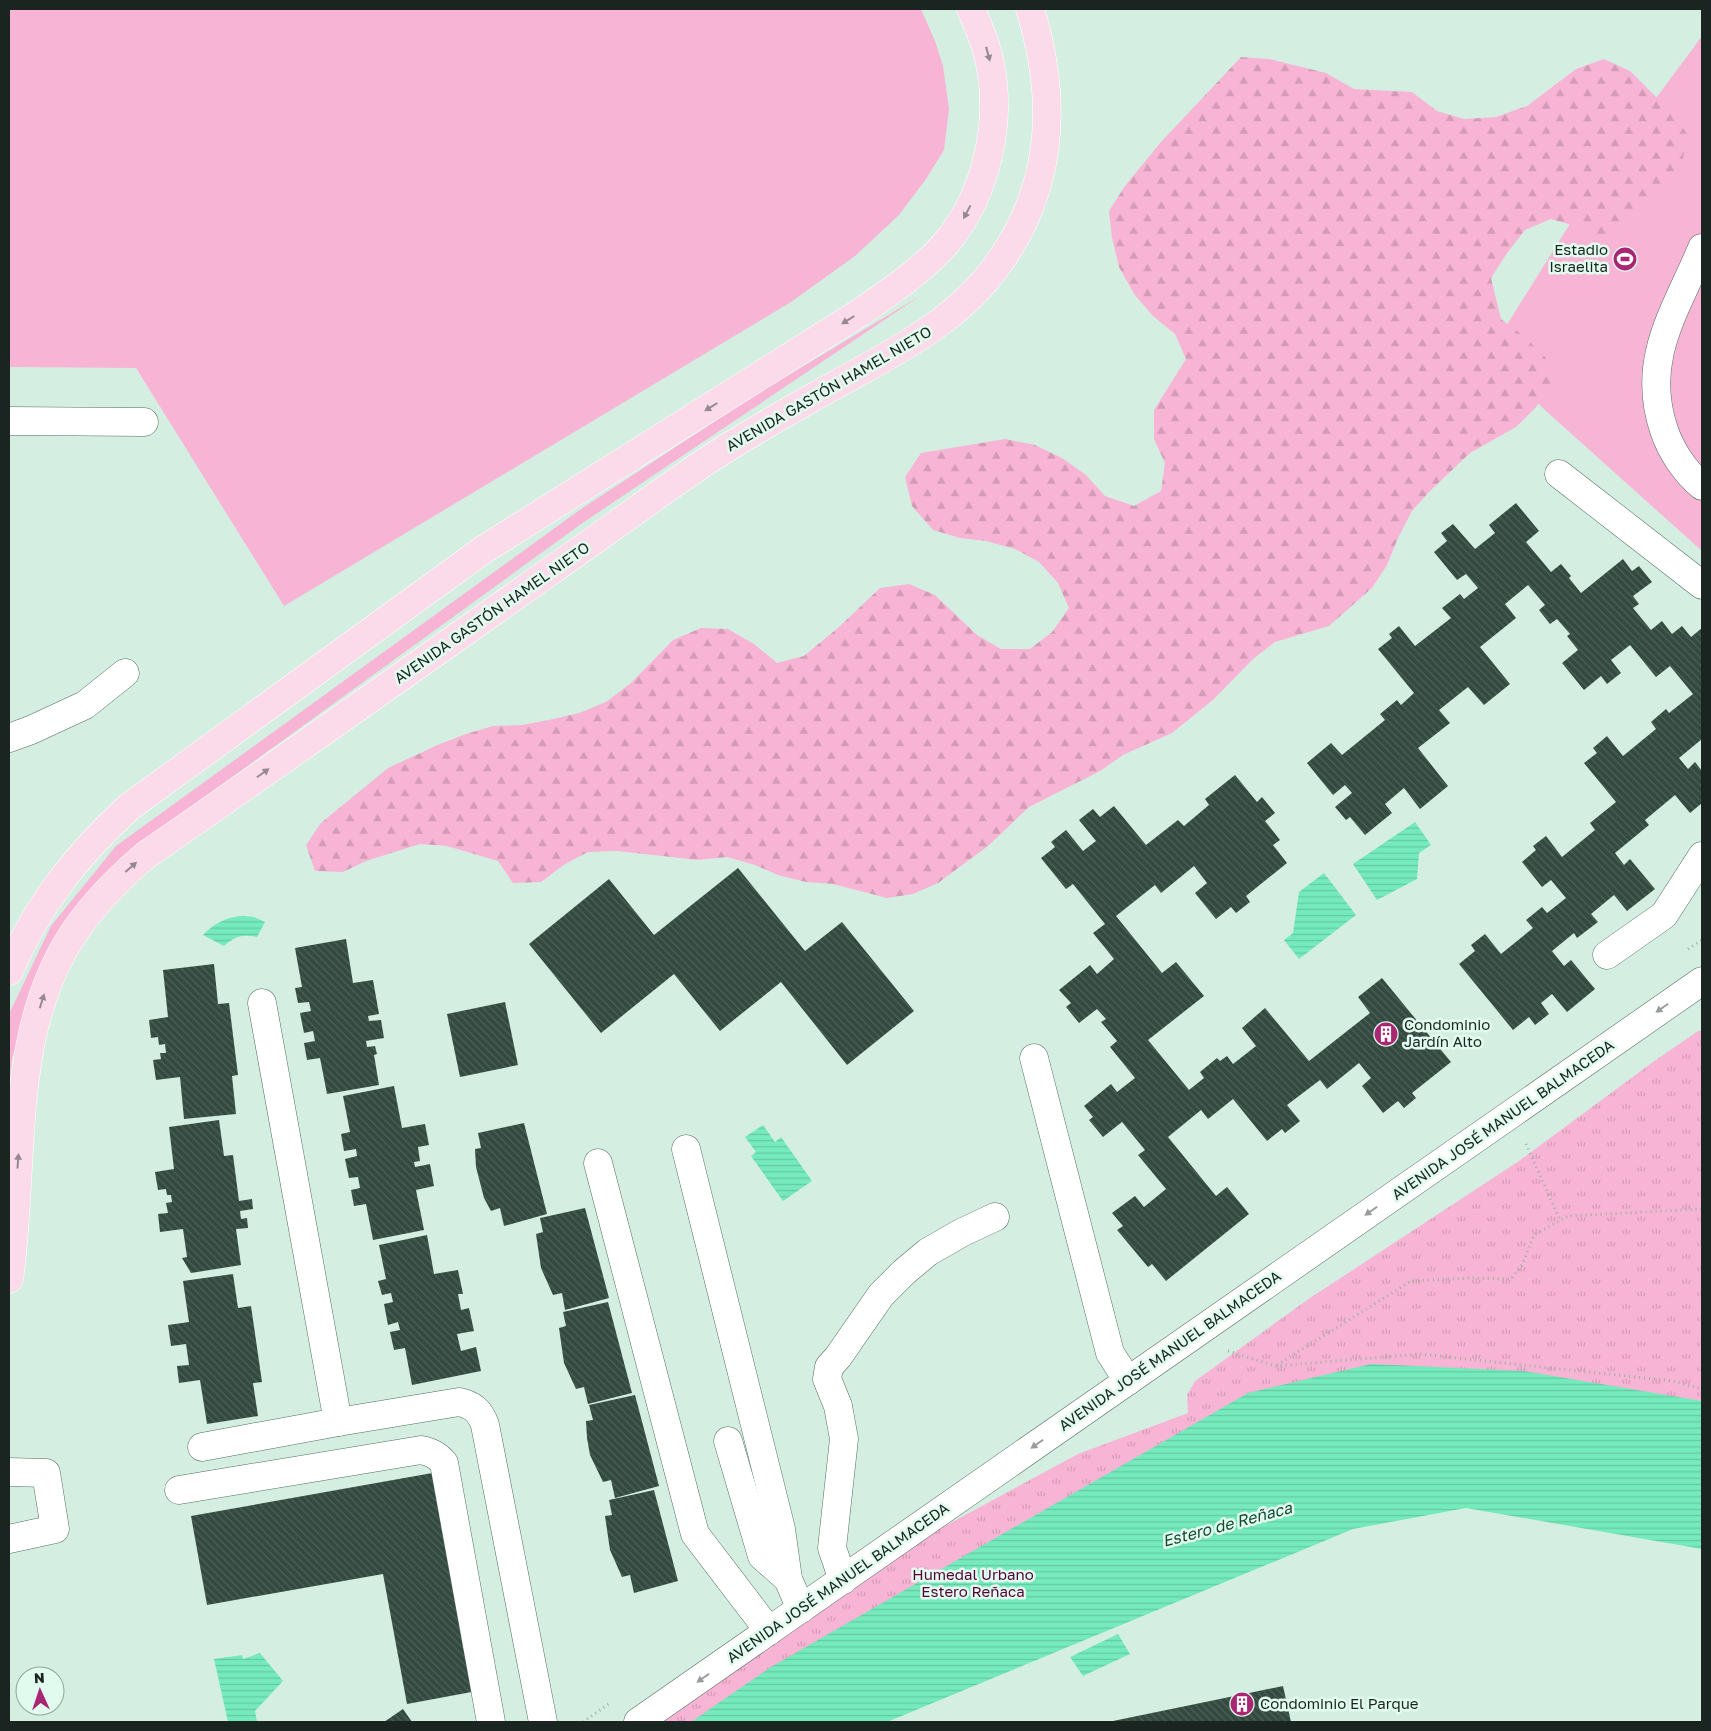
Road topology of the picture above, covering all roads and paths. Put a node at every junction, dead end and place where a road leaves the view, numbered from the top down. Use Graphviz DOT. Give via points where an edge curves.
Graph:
graph roads {
  1 [pos="971,9"];
  2 [pos="1030,9"];
  3 [pos="1702,248"];
  4 [pos="9,421"];
  5 [pos="144,422"];
  6 [pos="1559,474"];
  7 [pos="1702,486"];
  8 [pos="1702,586"];
  9 [pos="126,673"];
  10 [pos="9,738"];
  11 [pos="1702,856"];
  12 [pos="1607,955"];
  13 [pos="9,971"];
  14 [pos="1702,980"];
  15 [pos="262,1003"];
  16 [pos="1034,1058"];
  17 [pos="1525,1142"];
  18 [pos="686,1149"];
  19 [pos="598,1163"];
  20 [pos="1702,1209"];
  21 [pos="995,1217"];
  22 [pos="1560,1220"];
  23 [pos="9,1280"];
  24 [pos="1226,1350"];
  25 [pos="1276,1366"];
  26 [pos="1128,1381"];
  27 [pos="1702,1389"];
  28 [pos="338,1422"];
  29 [pos="728,1441"];
  30 [pos="202,1447"];
  31 [pos="9,1472"];
  32 [pos="179,1490"];
  33 [pos="9,1539"];
  34 [pos="788,1578"];
  35 [pos="843,1580"];
  36 [pos="801,1609"];
  37 [pos="769,1632"];
  38 [pos="491,1722"];
  39 [pos="543,1722"];
  40 [pos="638,1722"];
  1 -- 13 [label="main road, one-way" via="982,33 994,85 986,165 963,218 925,264 861,312 483,550 129,807 97,836 64,876 20,945"];
  23 -- 2 [label="main road, AVENIDA GASTÓN HAMEL NIETO, one-way" via="22,1107 36,1020 60,957 97,902 146,855 666,489 768,423 935,328 977,290 1001,261 1020,228 1034,196 1042,163 1048,94"];
  3 -- 7 [label="street" via="1664,336 1656,369 1659,415 1667,440 1681,463"];
  4 -- 5 [label="street"];
  6 -- 8 [label="street"];
  9 -- 10 [label="street" via="85,705"];
  11 -- 12 [label="street" via="1664,916"];
  14 -- 26 [label="street, AVENIDA JOSÉ MANUEL BALMACEDA, one-way"];
  15 -- 28 [label="street"];
  16 -- 26 [label="street" via="1110,1353"];
  17 -- 22 [label="path"];
  18 -- 34 [label="street" via="781,1529"];
  19 -- 37 [label="street" via="695,1534"];
  20 -- 22 [label="path" via="1568,1216"];
  21 -- 35 [label="street" via="944,1242 904,1272 881,1295 829,1367 827,1379 838,1406 844,1439 832,1548"];
  22 -- 25 [label="path" via="1534,1235 1522,1265 1511,1279 1411,1281"];
  24 -- 25 [label="path"];
  25 -- 27 [label="path" via="1420,1354 1673,1380"];
  26 -- 35 [label="street, AVENIDA JOSÉ MANUEL BALMACEDA, one-way"];
  28 -- 30 [label="street"];
  28 -- 39 [label="street" via="459,1402 478,1410 484,1425"];
  29 -- 34 [label="street" via="762,1556"];
  31 -- 33 [label="street" via="46,1473 55,1529"];
  32 -- 38 [label="street" via="421,1450 438,1456 444,1462"];
  34 -- 36 [label="street"];
  35 -- 36 [label="street, AVENIDA JOSÉ MANUEL BALMACEDA"];
  36 -- 37 [label="street, AVENIDA JOSÉ MANUEL BALMACEDA"];
  37 -- 40 [label="street, AVENIDA JOSÉ MANUEL BALMACEDA, one-way"];
}
